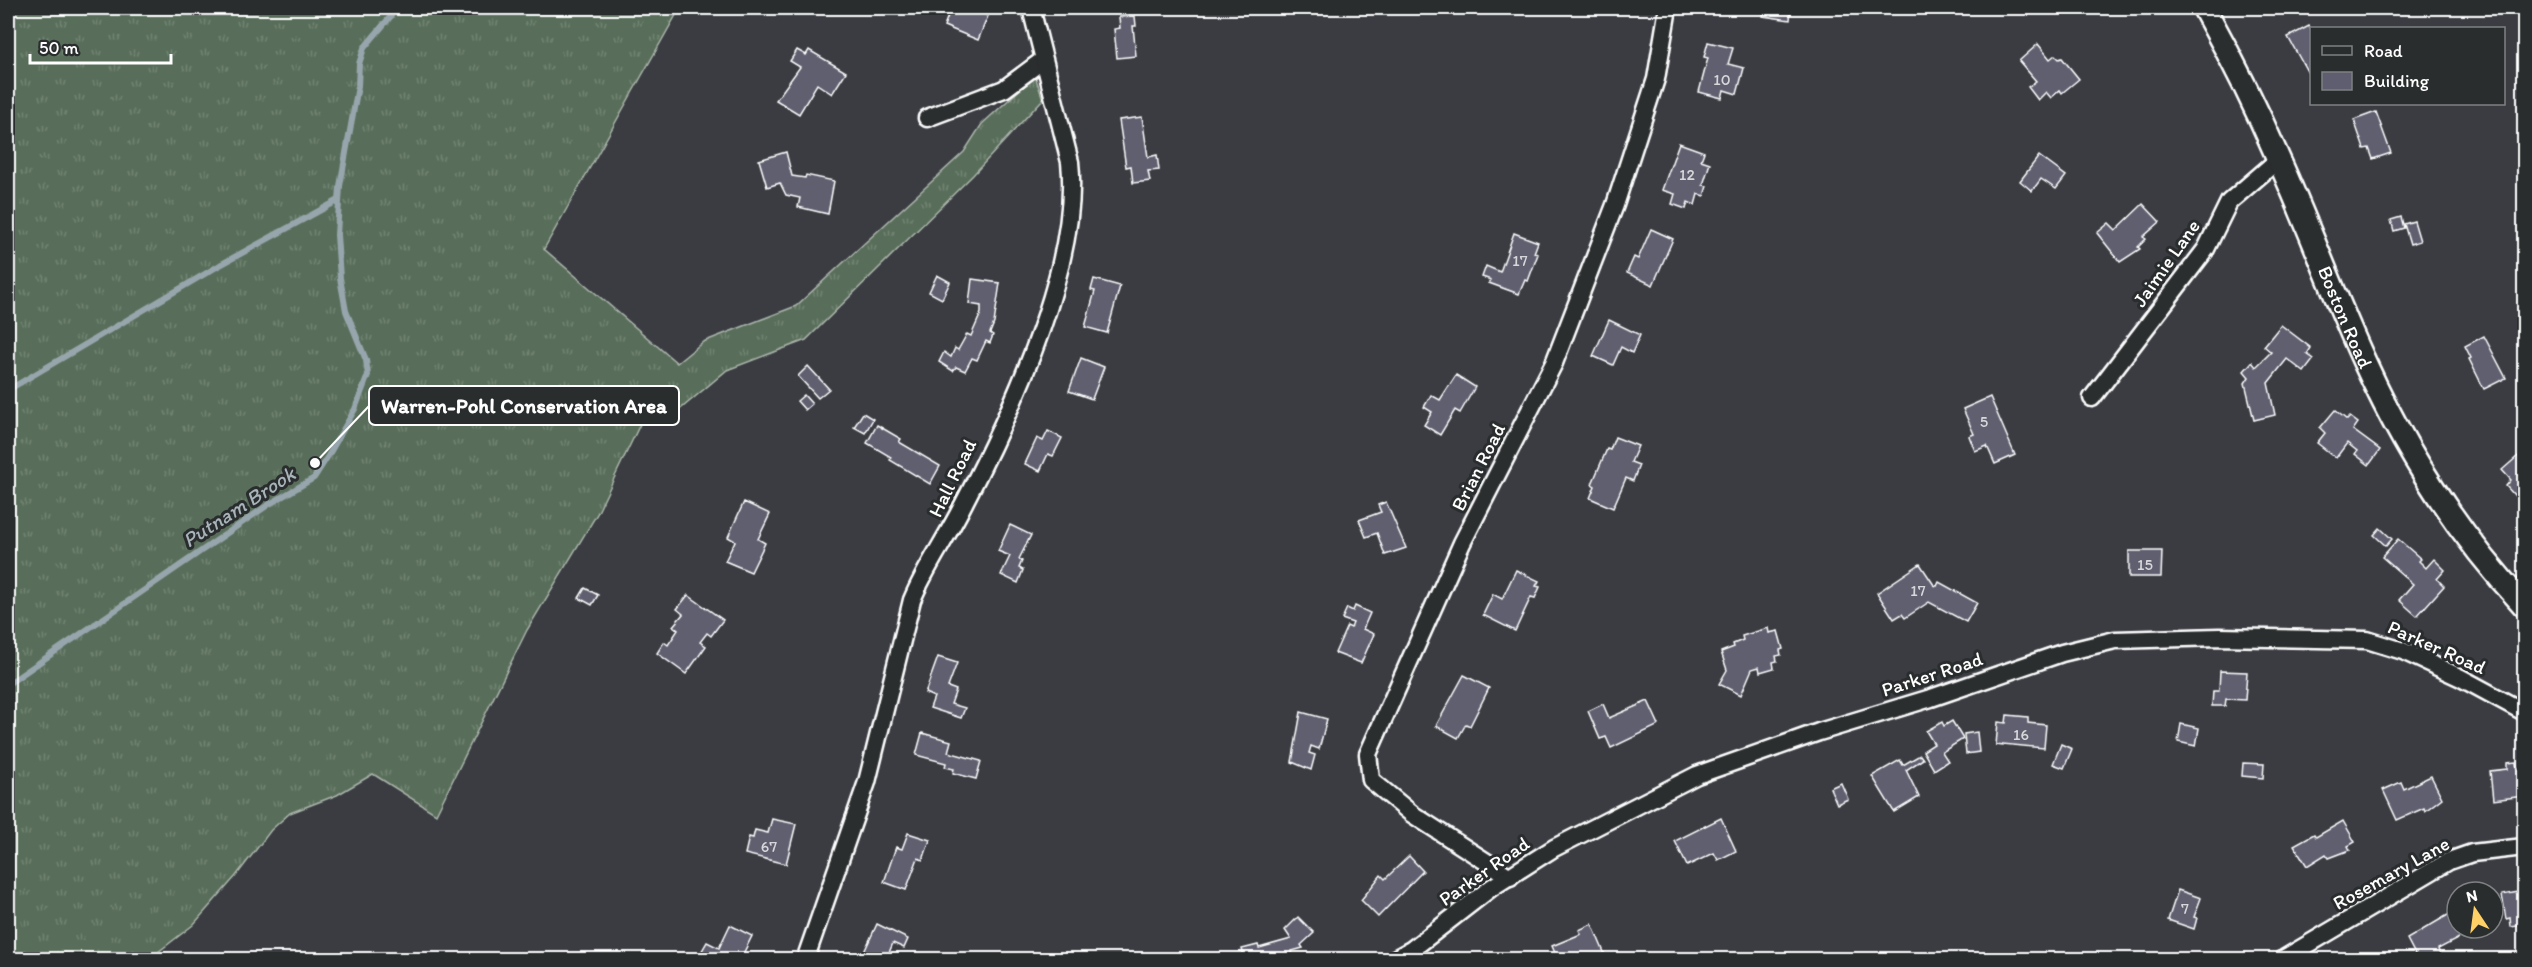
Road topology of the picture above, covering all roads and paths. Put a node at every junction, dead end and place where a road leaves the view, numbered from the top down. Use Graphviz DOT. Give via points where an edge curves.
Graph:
graph roads {
  1 [pos="1031,8"];
  2 [pos="1668,8"];
  3 [pos="2204,8"];
  4 [pos="1043,60"];
  5 [pos="927,118"];
  6 [pos="2279,159"];
  7 [pos="2092,398"];
  8 [pos="2524,605"];
  9 [pos="2524,712"];
  10 [pos="2524,847"];
  11 [pos="1510,877"];
  12 [pos="1413,955"];
  13 [pos="2285,958"];
  14 [pos="805,960"];
  15 [pos="1394,960"];
  1 -- 4 [label="street, Hall Road"];
  2 -- 11 [label="street, Brian Road" via="1656,79 1615,206 1554,363 1462,543 1368,754 1371,780 1412,814"];
  3 -- 6 [label="main road, Boston Road"];
  4 -- 5 [label="street" via="1004,89"];
  4 -- 14 [label="street, Hall Road" via="1064,134 1072,181 1069,226 1021,385 912,600 867,782"];
  6 -- 7 [label="street, Jaimie Lane" via="2229,202 2206,249"];
  6 -- 8 [label="main road, Boston Road" via="2365,364 2394,422 2459,525"];
  9 -- 11 [label="street, Parker Road" via="2412,656 2367,640 2115,640 2062,653 1697,775 1601,823"];
  10 -- 13 [label="street, Rosemary Lane" via="2472,853 2449,861"];
  11 -- 12 [label="street, Parker Road"];
  12 -- 15 [label="street, Parker Road"];
}
